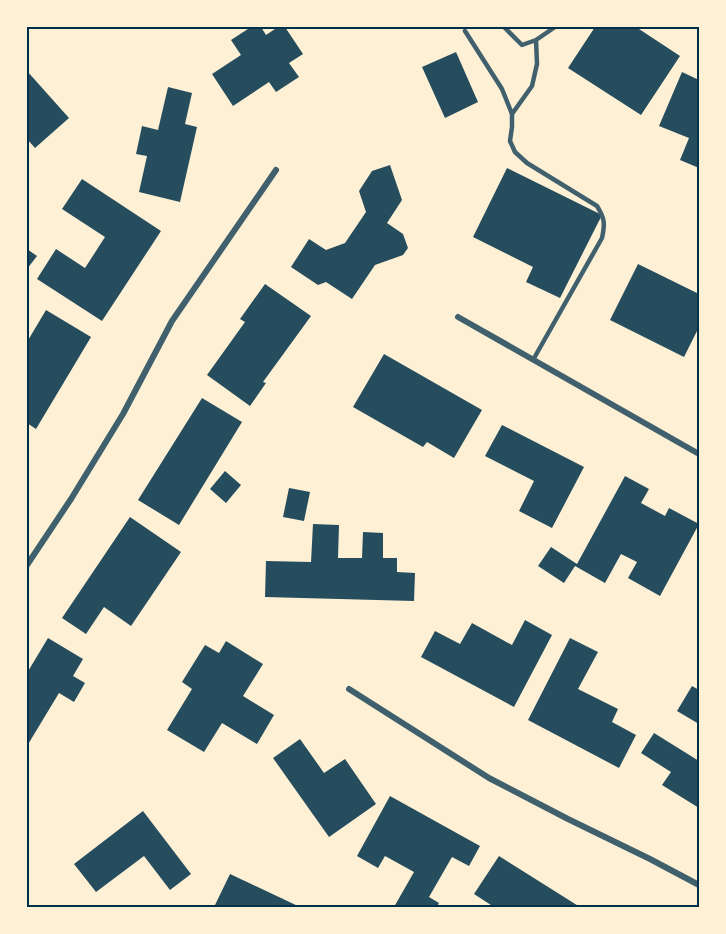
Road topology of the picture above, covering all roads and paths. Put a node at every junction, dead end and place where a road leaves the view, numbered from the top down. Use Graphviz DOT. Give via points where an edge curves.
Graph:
graph roads {
  1 [pos="504,27"];
  2 [pos="555,27"];
  3 [pos="465,31"];
  4 [pos="536,40"];
  5 [pos="512,114"];
  6 [pos="276,170"];
  7 [pos="458,317"];
  8 [pos="533,360"];
  9 [pos="699,454"];
  10 [pos="27,565"];
  11 [pos="349,689"];
  12 [pos="699,885"];
  1 -- 4 [label="lane" via="522,45"];
  2 -- 4 [label="lane"];
  3 -- 5 [label="lane" via="502,89"];
  4 -- 5 [label="lane" via="537,64 532,86"];
  5 -- 8 [label="lane" via="510,141 515,153 597,206 605,224 602,238"];
  6 -- 10 [label="street" via="172,321 123,414"];
  7 -- 8 [label="street"];
  8 -- 9 [label="street"];
  11 -- 12 [label="street" via="489,778"];
}
